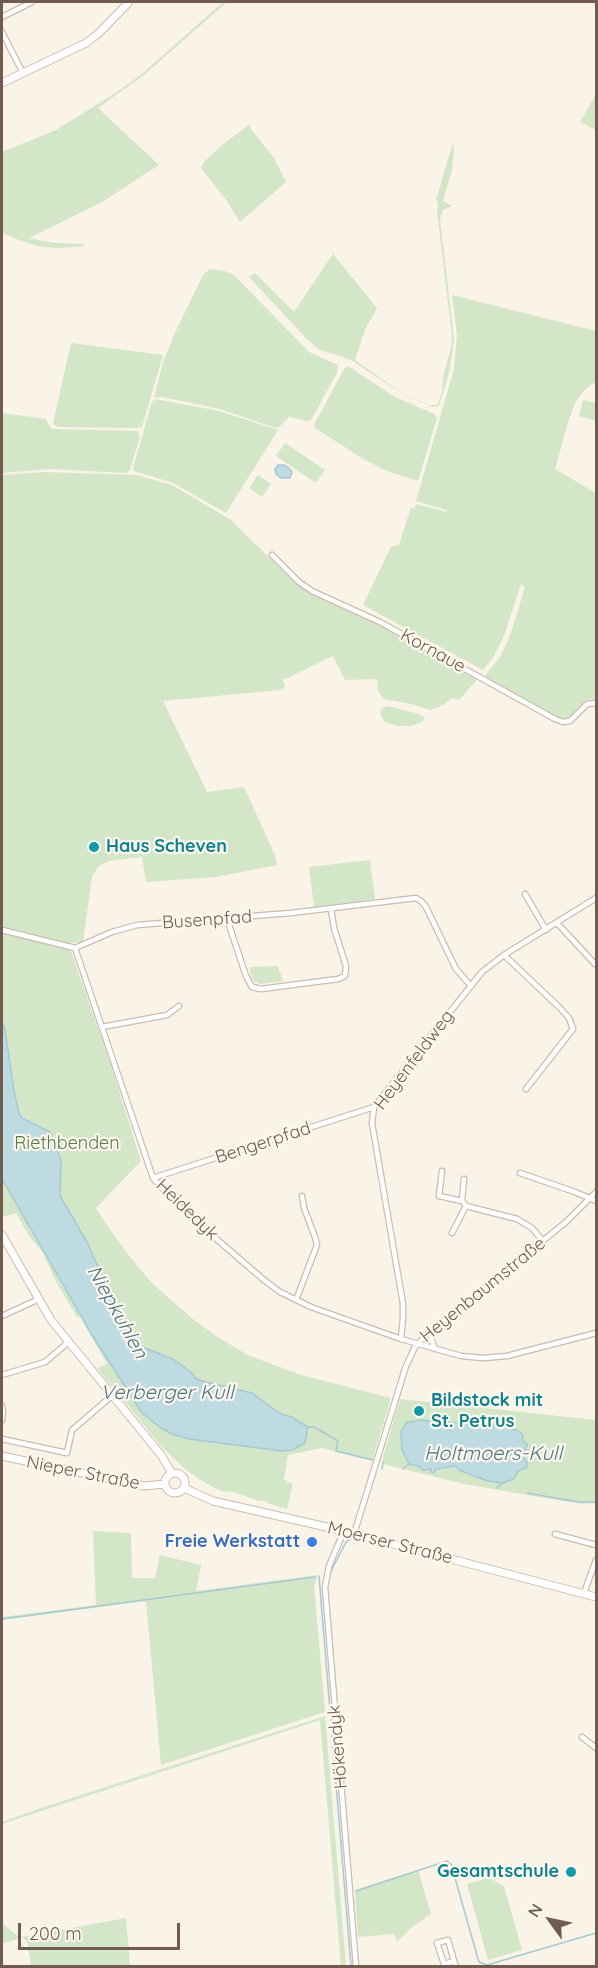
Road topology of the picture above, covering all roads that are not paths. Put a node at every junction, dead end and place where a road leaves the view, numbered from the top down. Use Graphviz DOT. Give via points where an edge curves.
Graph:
graph roads {
  1 [pos="32,2"];
  2 [pos="129,2"];
  3 [pos="2,17"];
  4 [pos="2,32"];
  5 [pos="23,73"];
  6 [pos="2,83"];
  7 [pos="272,555"];
  8 [pos="597,703"];
  9 [pos="525,894"];
  10 [pos="597,898"];
  11 [pos="331,909"];
  12 [pos="227,918"];
  13 [pos="557,922"];
  14 [pos="2,930"];
  15 [pos="546,930"];
  16 [pos="75,948"];
  17 [pos="504,955"];
  18 [pos="595,964"];
  19 [pos="471,986"];
  20 [pos="179,1006"];
  21 [pos="102,1027"];
  22 [pos="526,1089"];
  23 [pos="374,1107"];
  24 [pos="442,1171"];
  25 [pos="520,1173"];
  26 [pos="153,1178"];
  27 [pos="464,1179"];
  28 [pos="597,1192"];
  29 [pos="302,1196"];
  30 [pos="594,1199"];
  31 [pos="464,1203"];
  32 [pos="452,1233"];
  33 [pos="2,1235"];
  34 [pos="543,1241"];
  35 [pos="39,1299"];
  36 [pos="296,1300"];
  37 [pos="2,1316"];
  38 [pos="433,1329"];
  39 [pos="597,1333"];
  40 [pos="400,1339"];
  41 [pos="68,1341"];
  42 [pos="418,1343"];
  43 [pos="435,1349"];
  44 [pos="2,1376"];
  45 [pos="113,1395"];
  46 [pos="2,1406"];
  47 [pos="2,1420"];
  48 [pos="2,1439"];
  49 [pos="2,1456"];
  50 [pos="172,1473"];
  51 [pos="165,1484"];
  52 [pos="184,1488"];
  53 [pos="344,1531"];
  54 [pos="354,1534"];
  55 [pos="555,1534"];
  56 [pos="597,1545"];
  57 [pos="597,1560"];
  58 [pos="584,1593"];
  59 [pos="597,1597"];
  60 [pos="582,1737"];
  61 [pos="597,1748"];
  62 [pos="455,1964"];
  63 [pos="356,1966"];
  1 -- 3 [label="street"];
  2 -- 5 [label="main road" via="93,38"];
  4 -- 5 [label="street"];
  5 -- 6 [label="main road"];
  7 -- 8 [label="street, Kornaue" via="312,591 380,622 555,719 570,721 587,704"];
  9 -- 15 [label="street"];
  10 -- 13 [label="street, Heyenfeldweg"];
  11 -- 12 [label="street, Busenpfad"];
  11 -- 12 [label="street" via="346,966 345,976 261,989 252,987 246,976"];
  11 -- 19 [label="street, Busenpfad" via="419,899 456,969"];
  12 -- 16 [label="street, Busenpfad" via="131,926"];
  13 -- 15 [label="street, Heyenfeldweg"];
  13 -- 18 [label="street"];
  14 -- 16 [label="street"];
  15 -- 17 [label="street, Heyenfeldweg"];
  16 -- 21 [label="street, Heidedyk"];
  17 -- 19 [label="street, Heyenfeldweg"];
  17 -- 22 [label="street" via="559,1007 573,1029"];
  19 -- 23 [label="street, Heyenfeldweg"];
  20 -- 21 [label="street" via="167,1015"];
  21 -- 26 [label="street, Heidedyk"];
  23 -- 26 [label="street, Bengerpfad"];
  23 -- 40 [label="street, Heyenfeldweg" via="372,1123 403,1311"];
  24 -- 31 [label="street" via="439,1196"];
  25 -- 30 [label="street"];
  26 -- 36 [label="street, Heidedyk" via="177,1205 264,1280"];
  27 -- 31 [label="street"];
  28 -- 30 [label="street, Heyenbaumstraße"];
  29 -- 36 [label="street" via="316,1245"];
  30 -- 34 [label="street, Heyenbaumstraße"];
  31 -- 32 [label="street"];
  31 -- 34 [label="street" via="517,1219"];
  33 -- 35 [label="main road"];
  34 -- 38 [label="street, Heyenbaumstraße"];
  35 -- 37 [label="street"];
  35 -- 41 [label="main road"];
  36 -- 40 [label="street, Heidedyk"];
  38 -- 42 [label="street, Heyenbaumstraße"];
  38 -- 43 [label="street"];
  39 -- 43 [label="street, Heidedyk" via="497,1358 461,1356"];
  40 -- 42 [label="street, Heidedyk"];
  41 -- 44 [label="street" via="45,1362"];
  41 -- 45 [label="main road"];
  42 -- 43 [label="street, Heidedyk"];
  42 -- 54 [label="street, Heyenbaumstraße" via="406,1366"];
  45 -- 48 [label="street" via="72,1430 67,1453"];
  45 -- 50 [label="main road"];
  46 -- 47 [label="street"];
  49 -- 51 [label="main road, Nieper Straße" via="144,1486"];
  50 -- 51 [label="main road"];
  50 -- 52 [label="main road, Moerser Straße" via="183,1475"];
  51 -- 52 [label="main road, Moerser Straße" via="173,1493"];
  52 -- 53 [label="main road, Moerser Straße" via="213,1501"];
  53 -- 54 [label="main road, Moerser Straße"];
  53 -- 63 [label="street, Hökendyk" via="325,1587"];
  54 -- 58 [label="main road, Moerser Straße"];
  55 -- 56 [label="street"];
  57 -- 58 [label="street"];
  58 -- 59 [label="main road, Moerser Straße"];
  60 -- 61 [label="street"];
  62 -- 62 [label="street" via="444,1964 437,1943 448,1940"];
}
